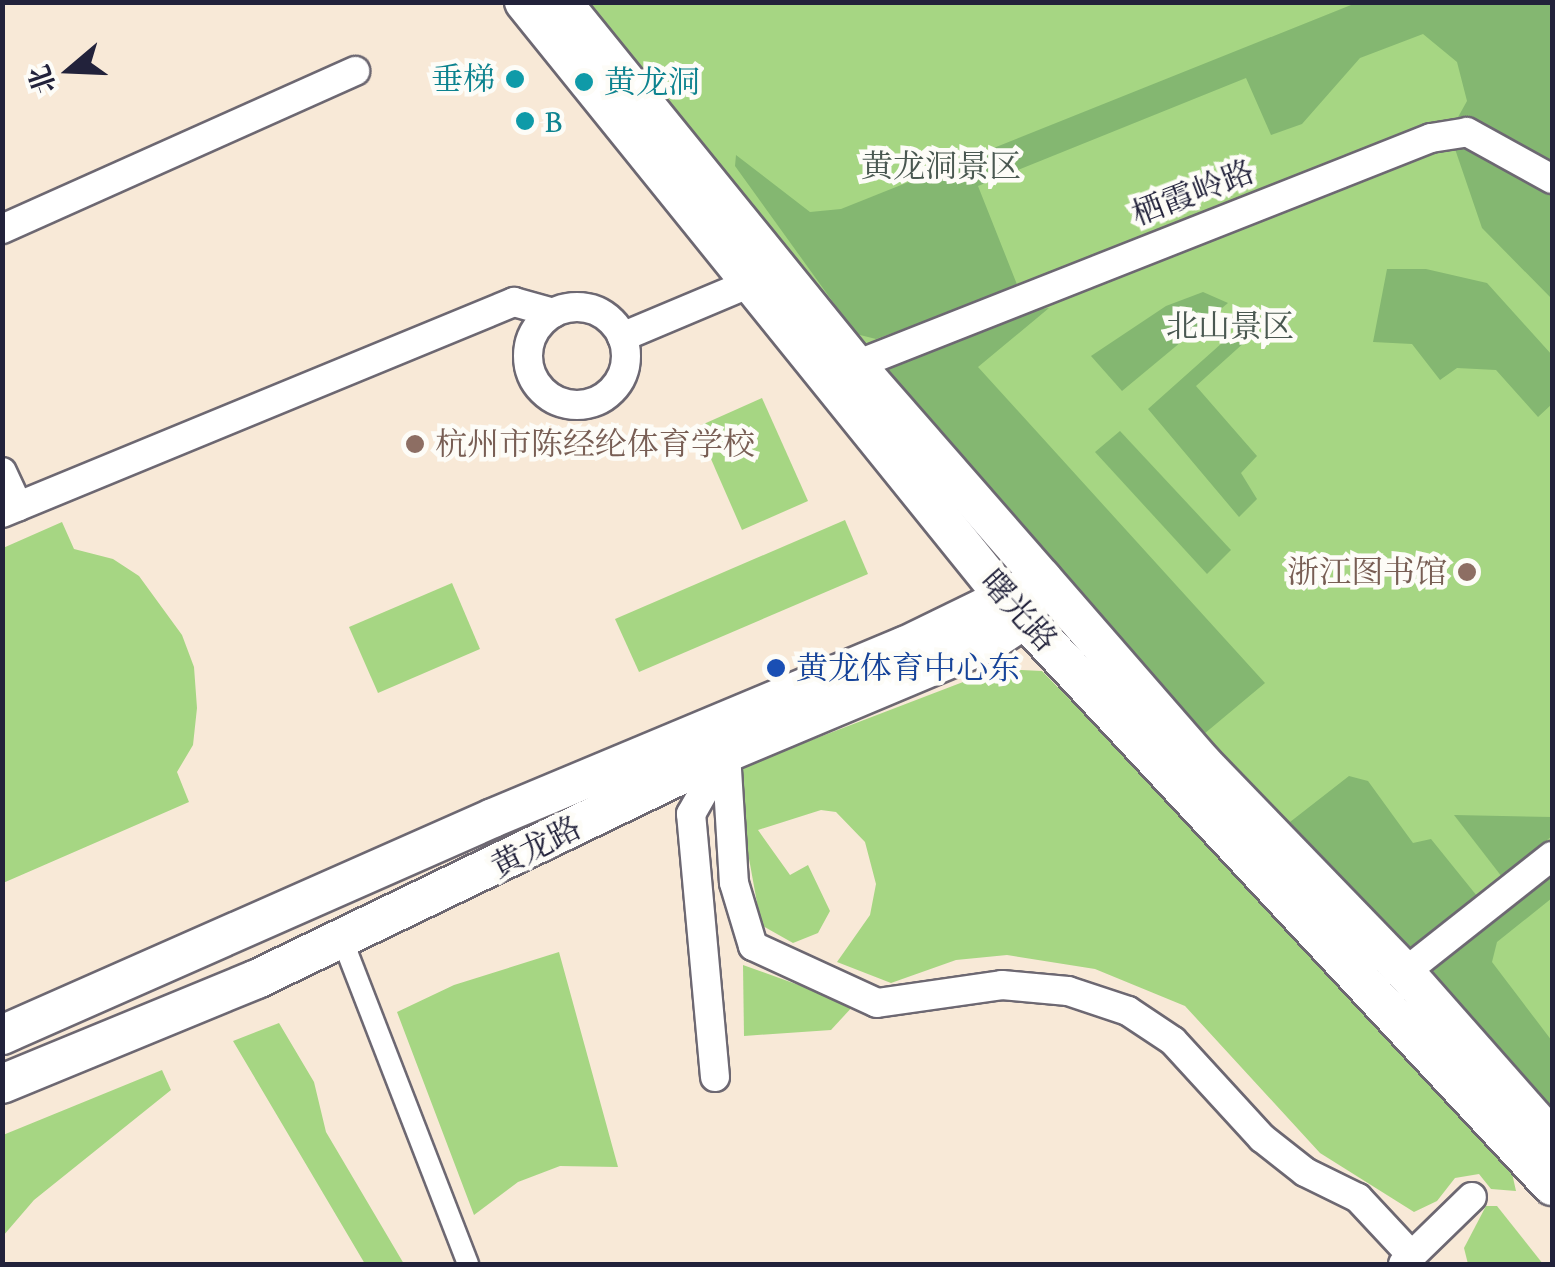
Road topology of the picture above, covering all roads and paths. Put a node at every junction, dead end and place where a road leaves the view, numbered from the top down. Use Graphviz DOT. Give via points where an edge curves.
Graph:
graph roads {
  1 [pos="524,2"];
  2 [pos="562,2"];
  3 [pos="355,71"];
  4 [pos="1552,179"];
  5 [pos="2,229"];
  6 [pos="748,284"];
  7 [pos="554,313"];
  8 [pos="622,337"];
  9 [pos="856,365"];
  10 [pos="2,472"];
  11 [pos="10,510"];
  12 [pos="1042,578"];
  13 [pos="1015,609"];
  14 [pos="726,753"];
  15 [pos="1552,856"];
  16 [pos="342,939"];
  17 [pos="205,946"];
  18 [pos="1405,972"];
  19 [pos="228,991"];
  20 [pos="2,1035"];
  21 [pos="715,1077"];
  22 [pos="2,1084"];
  23 [pos="1552,1139"];
  24 [pos="1552,1186"];
  25 [pos="1472,1197"];
  26 [pos="1408,1260"];
  27 [pos="468,1264"];
  1 -- 6 [label="main road, 曙光路"];
  2 -- 9 [label="main road, 曙光路"];
  3 -- 5 [label="street"];
  4 -- 9 [label="street, 栖霞岭路" via="1466,132 1431,138"];
  6 -- 8 [label="street"];
  6 -- 13 [label="main road, 曙光路"];
  7 -- 8 [label="street" via="600,313"];
  7 -- 8 [label="street" via="532,336 529,368 561,403 577,406 607,396 624,369"];
  7 -- 11 [label="street" via="514,302"];
  9 -- 12 [label="main road, 曙光路"];
  10 -- 11 [label="street"];
  12 -- 13 [label="main road"];
  12 -- 18 [label="main road, 曙光路" via="1202,762"];
  13 -- 14 [label="main road, 黄龙路" via="990,642"];
  13 -- 17 [label="main road, 黄龙路"];
  13 -- 24 [label="main road, 曙光路"];
  14 -- 16 [label="main road, 黄龙路"];
  14 -- 21 [label="street" via="691,814"];
  14 -- 26 [label="street" via="734,882 753,946 876,1003 1002,985 1068,991 1128,1011 1173,1041 1251,1127 1304,1172 1358,1198"];
  15 -- 18 [label="street"];
  16 -- 19 [label="main road, 黄龙路"];
  16 -- 27 [label="street"];
  17 -- 19 [label="main road" via="226,948 238,958"];
  17 -- 20 [label="main road, 黄龙路"];
  18 -- 23 [label="main road, 曙光路"];
  19 -- 22 [label="main road, 黄龙路"];
  25 -- 26 [label="street"];
}
